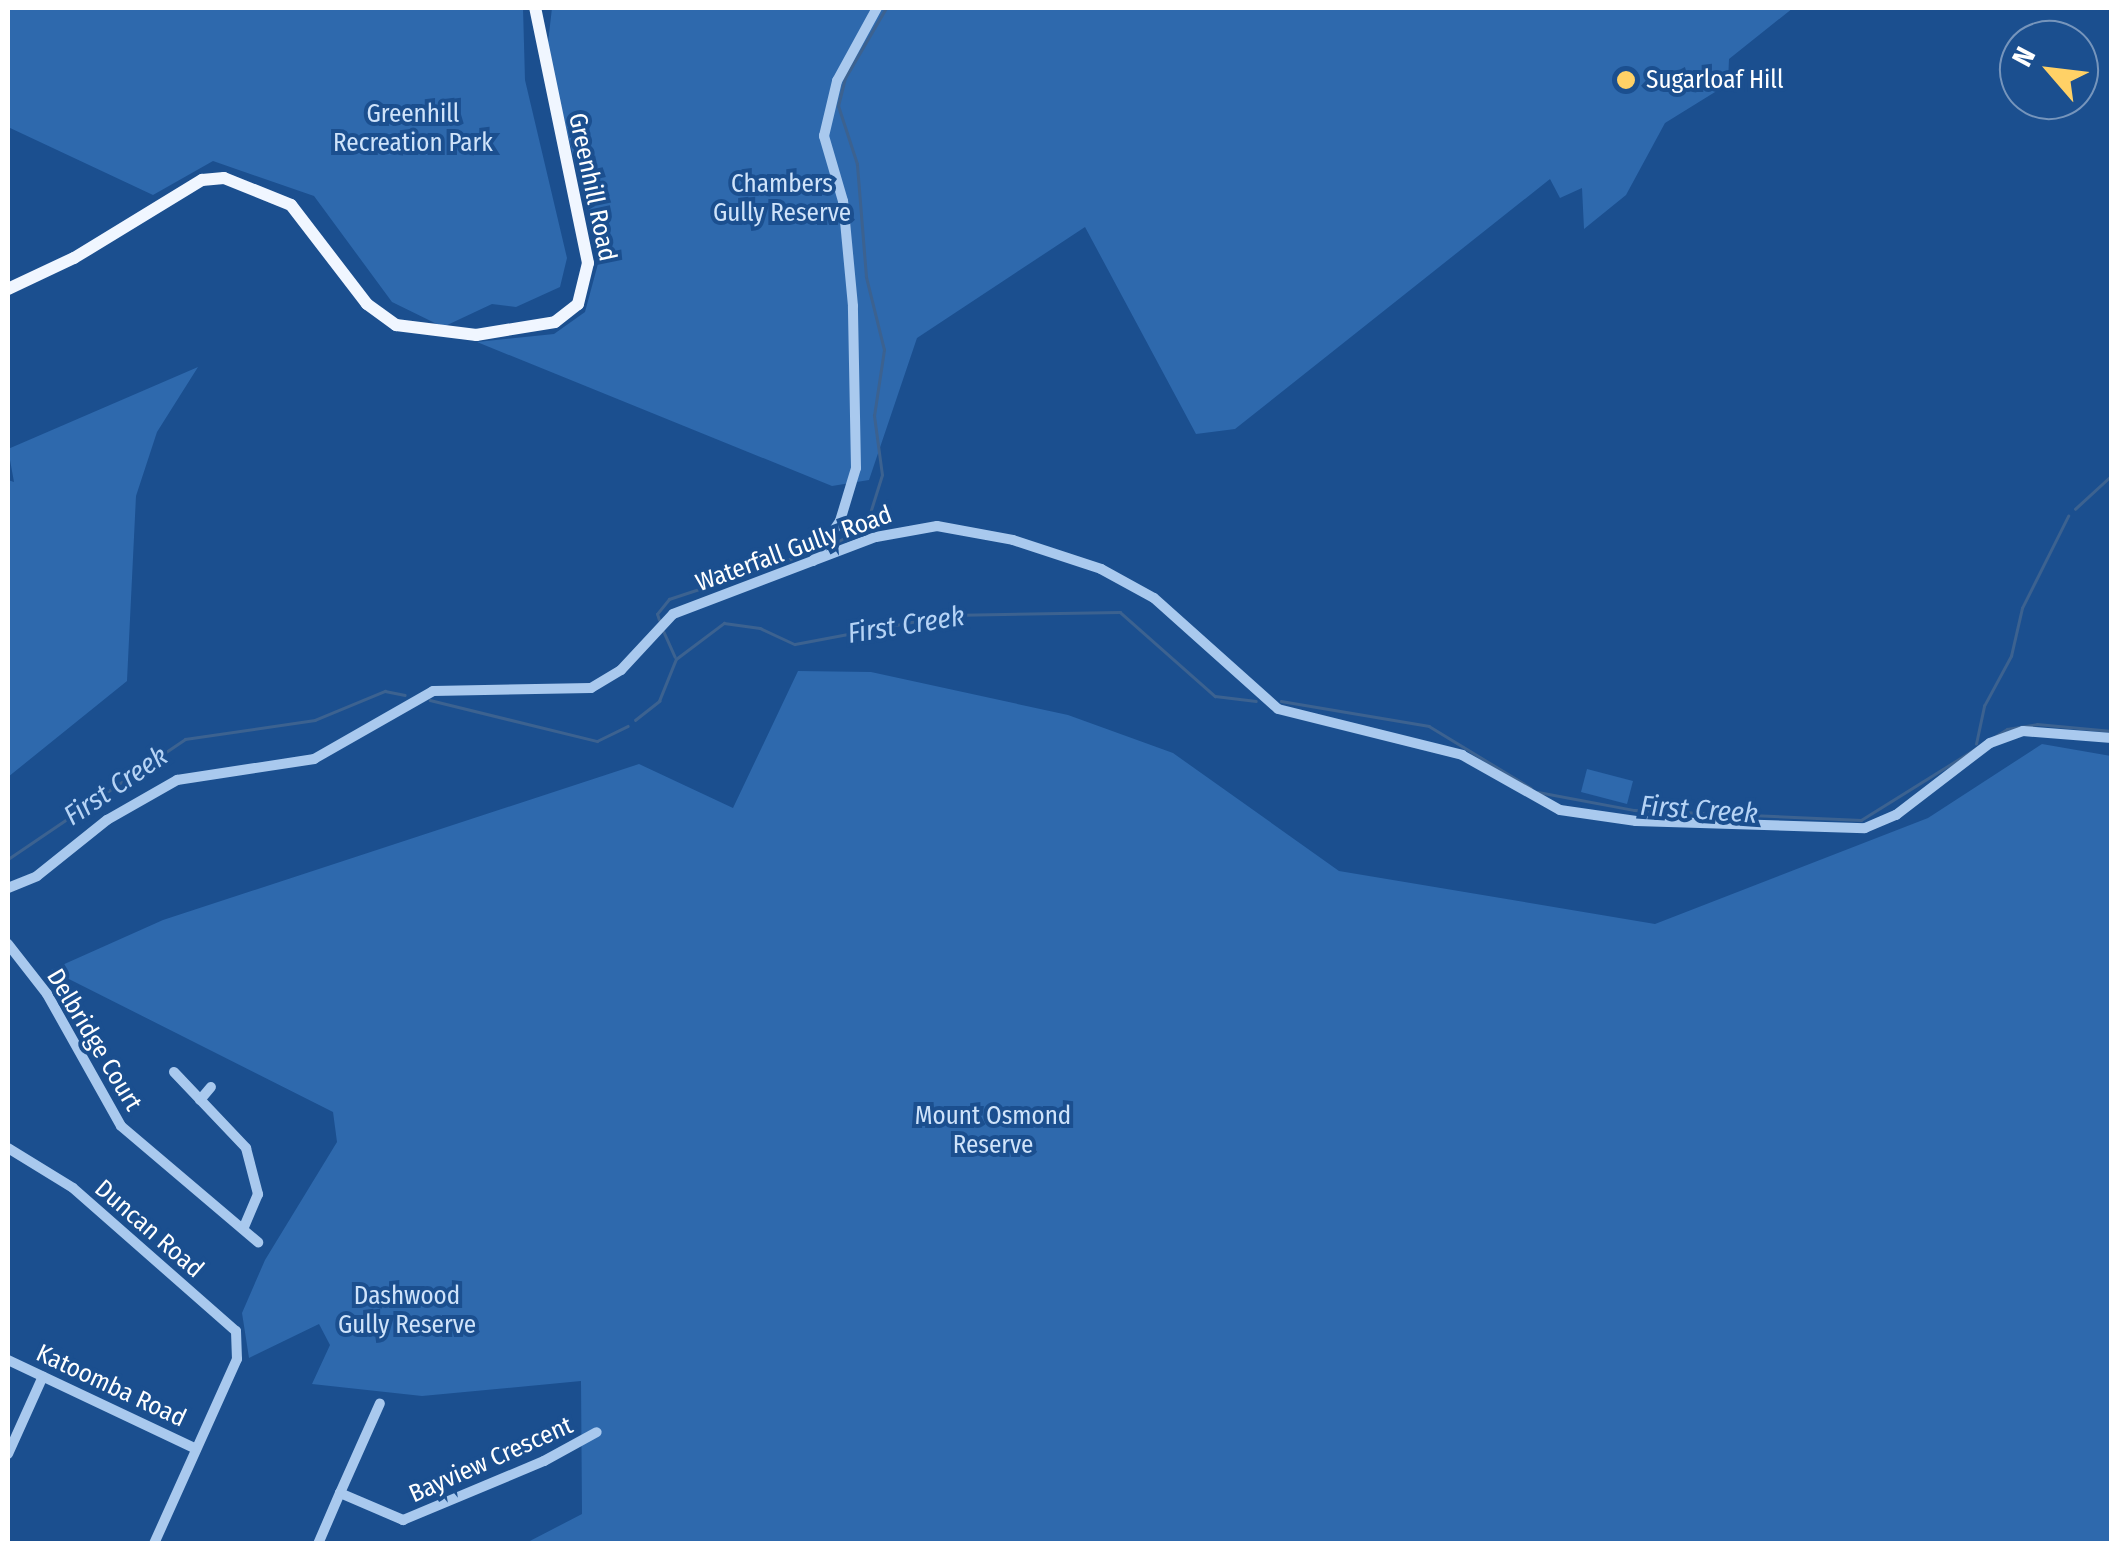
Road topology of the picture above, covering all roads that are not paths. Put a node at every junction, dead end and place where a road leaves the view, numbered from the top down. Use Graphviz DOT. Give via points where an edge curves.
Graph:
graph roads {
  1 [pos="535,8"];
  2 [pos="877,8"];
  3 [pos="8,288"];
  4 [pos="812,562"];
  5 [pos="2112,738"];
  6 [pos="8,888"];
  7 [pos="8,944"];
  8 [pos="174,1072"];
  9 [pos="211,1087"];
  10 [pos="200,1100"];
  11 [pos="8,1148"];
  12 [pos="243,1229"];
  13 [pos="258,1242"];
  14 [pos="8,1360"];
  15 [pos="43,1376"];
  16 [pos="380,1403"];
  17 [pos="597,1432"];
  18 [pos="196,1449"];
  19 [pos="8,1454"];
  20 [pos="340,1493"];
  21 [pos="155,1543"];
  22 [pos="318,1544"];
  1 -- 3 [label="main road, Greenhill Road" via="588,262 578,304 555,322 476,335 396,325 367,304 291,205 224,178 202,180 74,258"];
  2 -- 4 [label="street" via="837,81 824,136 843,201 854,306 856,468 840,521"];
  4 -- 5 [label="street, Waterfall Gully Road" via="876,537 937,526 1051,550 1154,598 1278,709 1416,739 1462,755 1541,803 1636,821 1865,828 1896,815 1990,744 2023,731"];
  4 -- 6 [label="street, Waterfall Gully Road" via="666,620 621,670 590,688 433,691 314,759 177,780"];
  7 -- 12 [label="street, Delbridge Court" via="47,994 121,1126"];
  8 -- 10 [label="street, Delbridge Court"];
  9 -- 10 [label="street"];
  10 -- 12 [label="street, Delbridge Court" via="246,1148 258,1194"];
  11 -- 18 [label="street, Duncan Road" via="72,1188 236,1331 237,1359"];
  12 -- 13 [label="street, Delbridge Court"];
  14 -- 15 [label="street, Katoomba Road"];
  15 -- 18 [label="street, Katoomba Road"];
  15 -- 19 [label="street"];
  16 -- 20 [label="street"];
  17 -- 20 [label="street, Bayview Crescent" via="544,1462 402,1520"];
  18 -- 21 [label="street"];
  20 -- 22 [label="street"];
}
